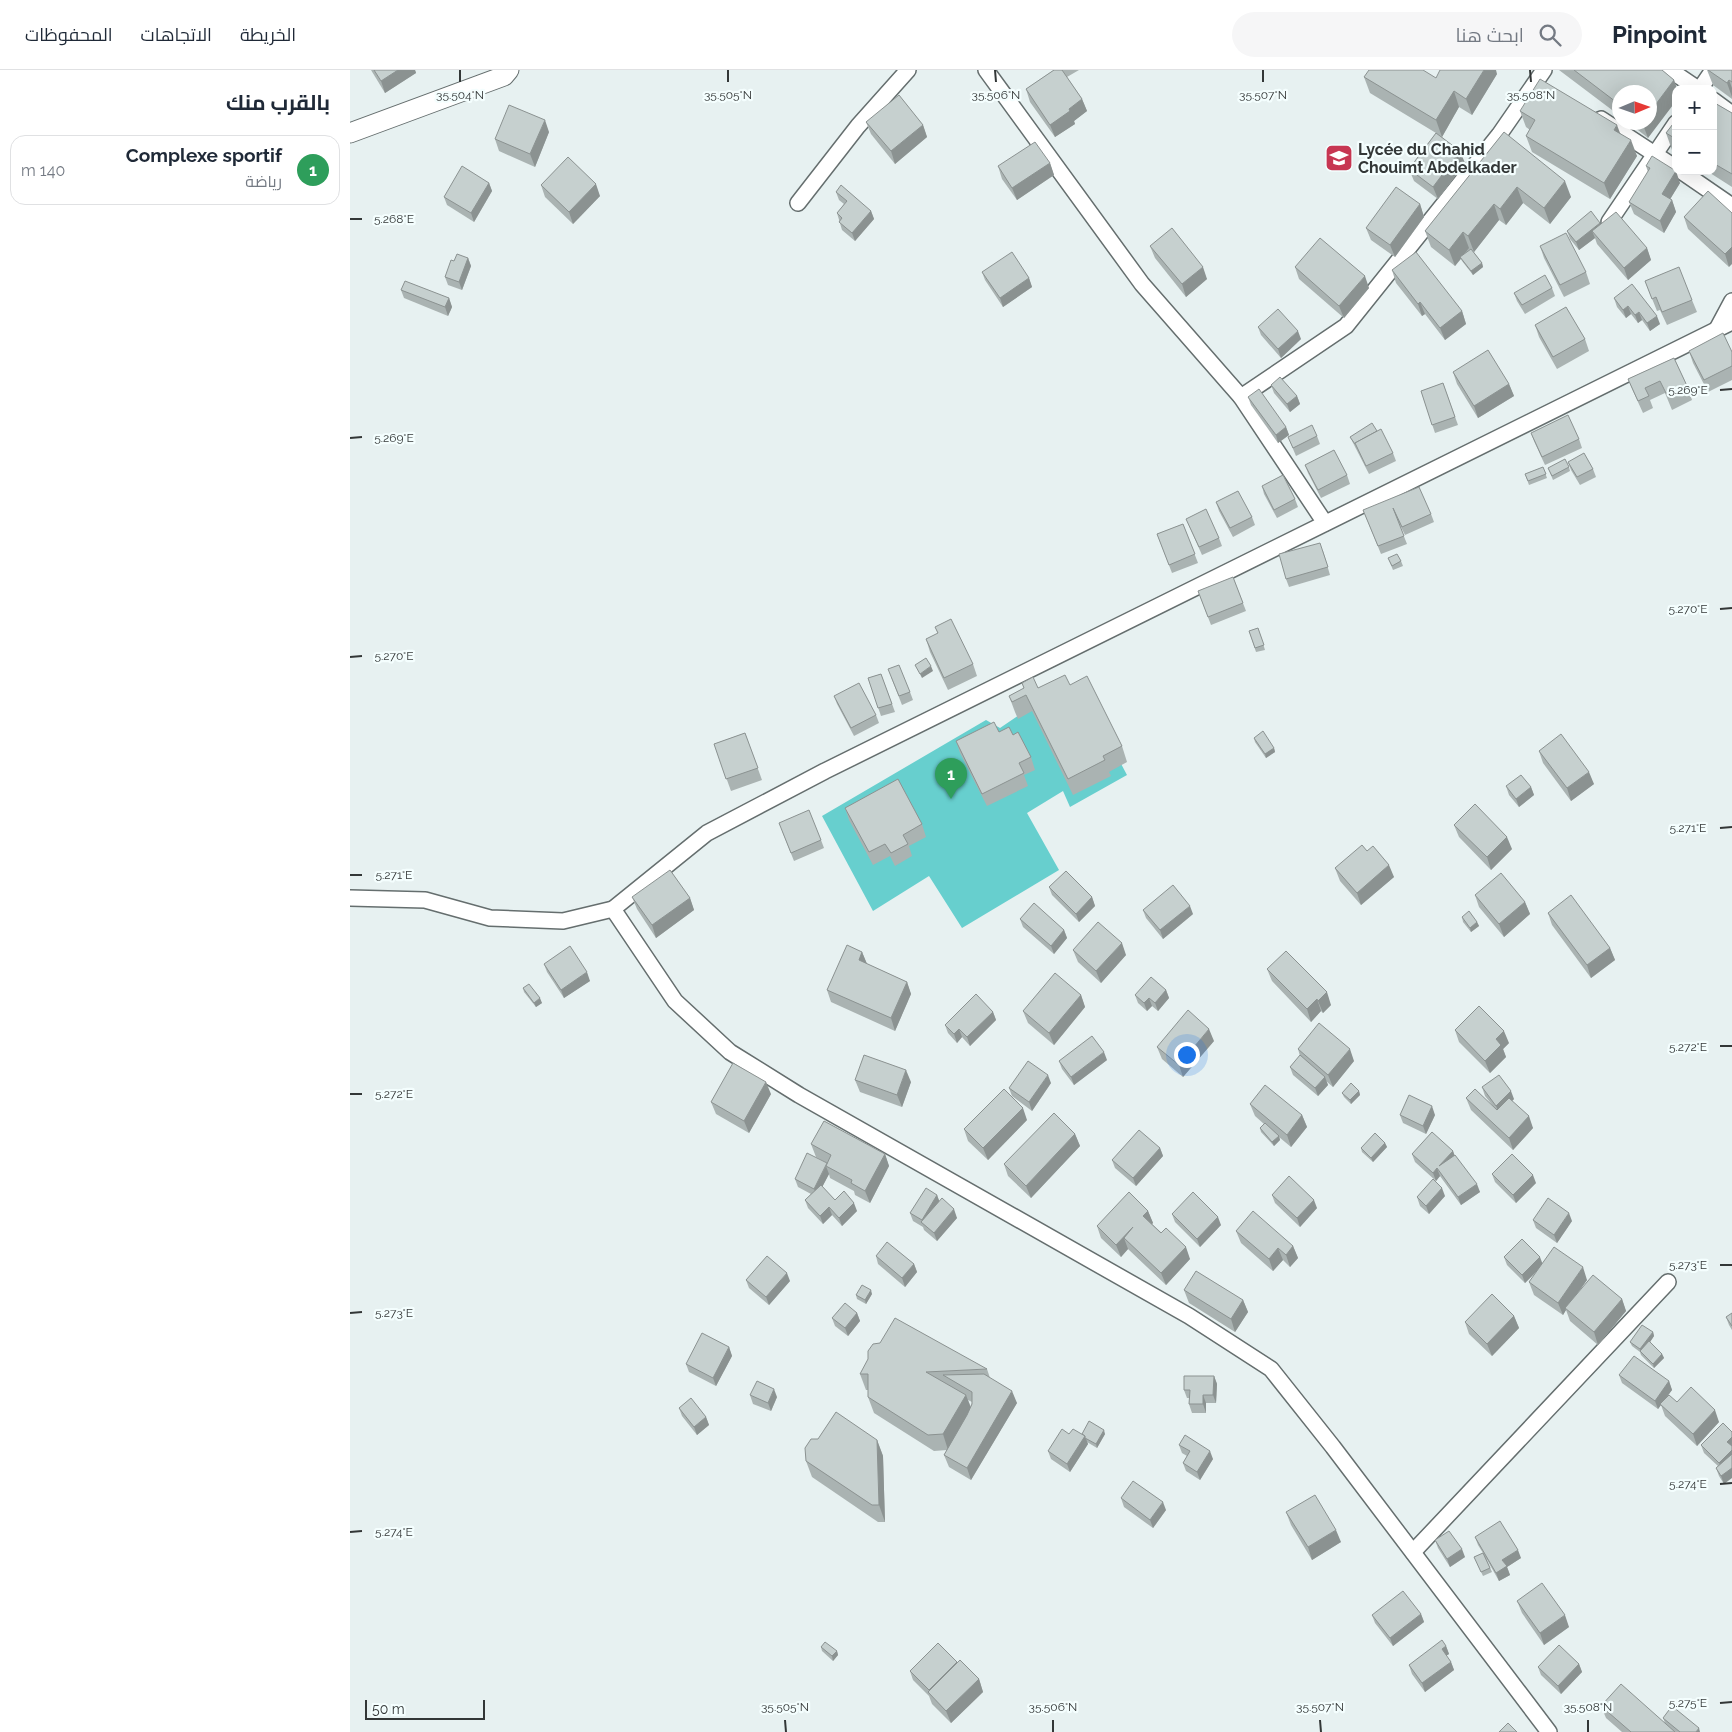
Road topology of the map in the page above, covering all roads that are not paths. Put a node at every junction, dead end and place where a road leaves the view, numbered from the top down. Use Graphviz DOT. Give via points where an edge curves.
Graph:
graph roads {
  1 [pos="508,70"];
  2 [pos="908,70"];
  3 [pos="986,70"];
  4 [pos="1670,70"];
  5 [pos="1713,70"];
  6 [pos="1544,77"];
  7 [pos="1693,85"];
  8 [pos="1702,85"];
  9 [pos="1717,103"];
  10 [pos="1589,110"];
  11 [pos="1732,114"];
  12 [pos="1672,128"];
  13 [pos="350,134"];
  14 [pos="1654,153"];
  15 [pos="1672,165"];
  16 [pos="1687,175"];
  17 [pos="798,203"];
  18 [pos="1732,206"];
  19 [pos="1609,222"];
  20 [pos="1732,301"];
  21 [pos="1732,322"];
  22 [pos="1717,329"];
  23 [pos="1241,398"];
  24 [pos="1325,523"];
  25 [pos="350,898"];
  26 [pos="613,909"];
  27 [pos="1668,1282"];
  28 [pos="1413,1552"];
  29 [pos="1549,1732"];
  1 -- 13 [label="street" via="504,76"];
  2 -- 17 [label="street" via="858,126"];
  3 -- 23 [label="street" via="1142,284"];
  4 -- 7 [label="street"];
  5 -- 8 [label="street"];
  6 -- 23 [label="street" via="1346,326"];
  9 -- 11 [label="street"];
  10 -- 14 [label="street"];
  12 -- 14 [label="street"];
  14 -- 15 [label="street"];
  14 -- 19 [label="street"];
  16 -- 18 [label="street"];
  20 -- 22 [label="street"];
  21 -- 22 [label="street"];
  22 -- 24 [label="street"];
  23 -- 24 [label="street"];
  24 -- 26 [label="street" via="825,771 707,833"];
  25 -- 26 [label="street" via="425,900 490,918 563,921"];
  26 -- 28 [label="street" via="674,1001 730,1052 799,1095 1189,1316 1271,1369"];
  27 -- 28 [label="street"];
  28 -- 29 [label="street"];
}
